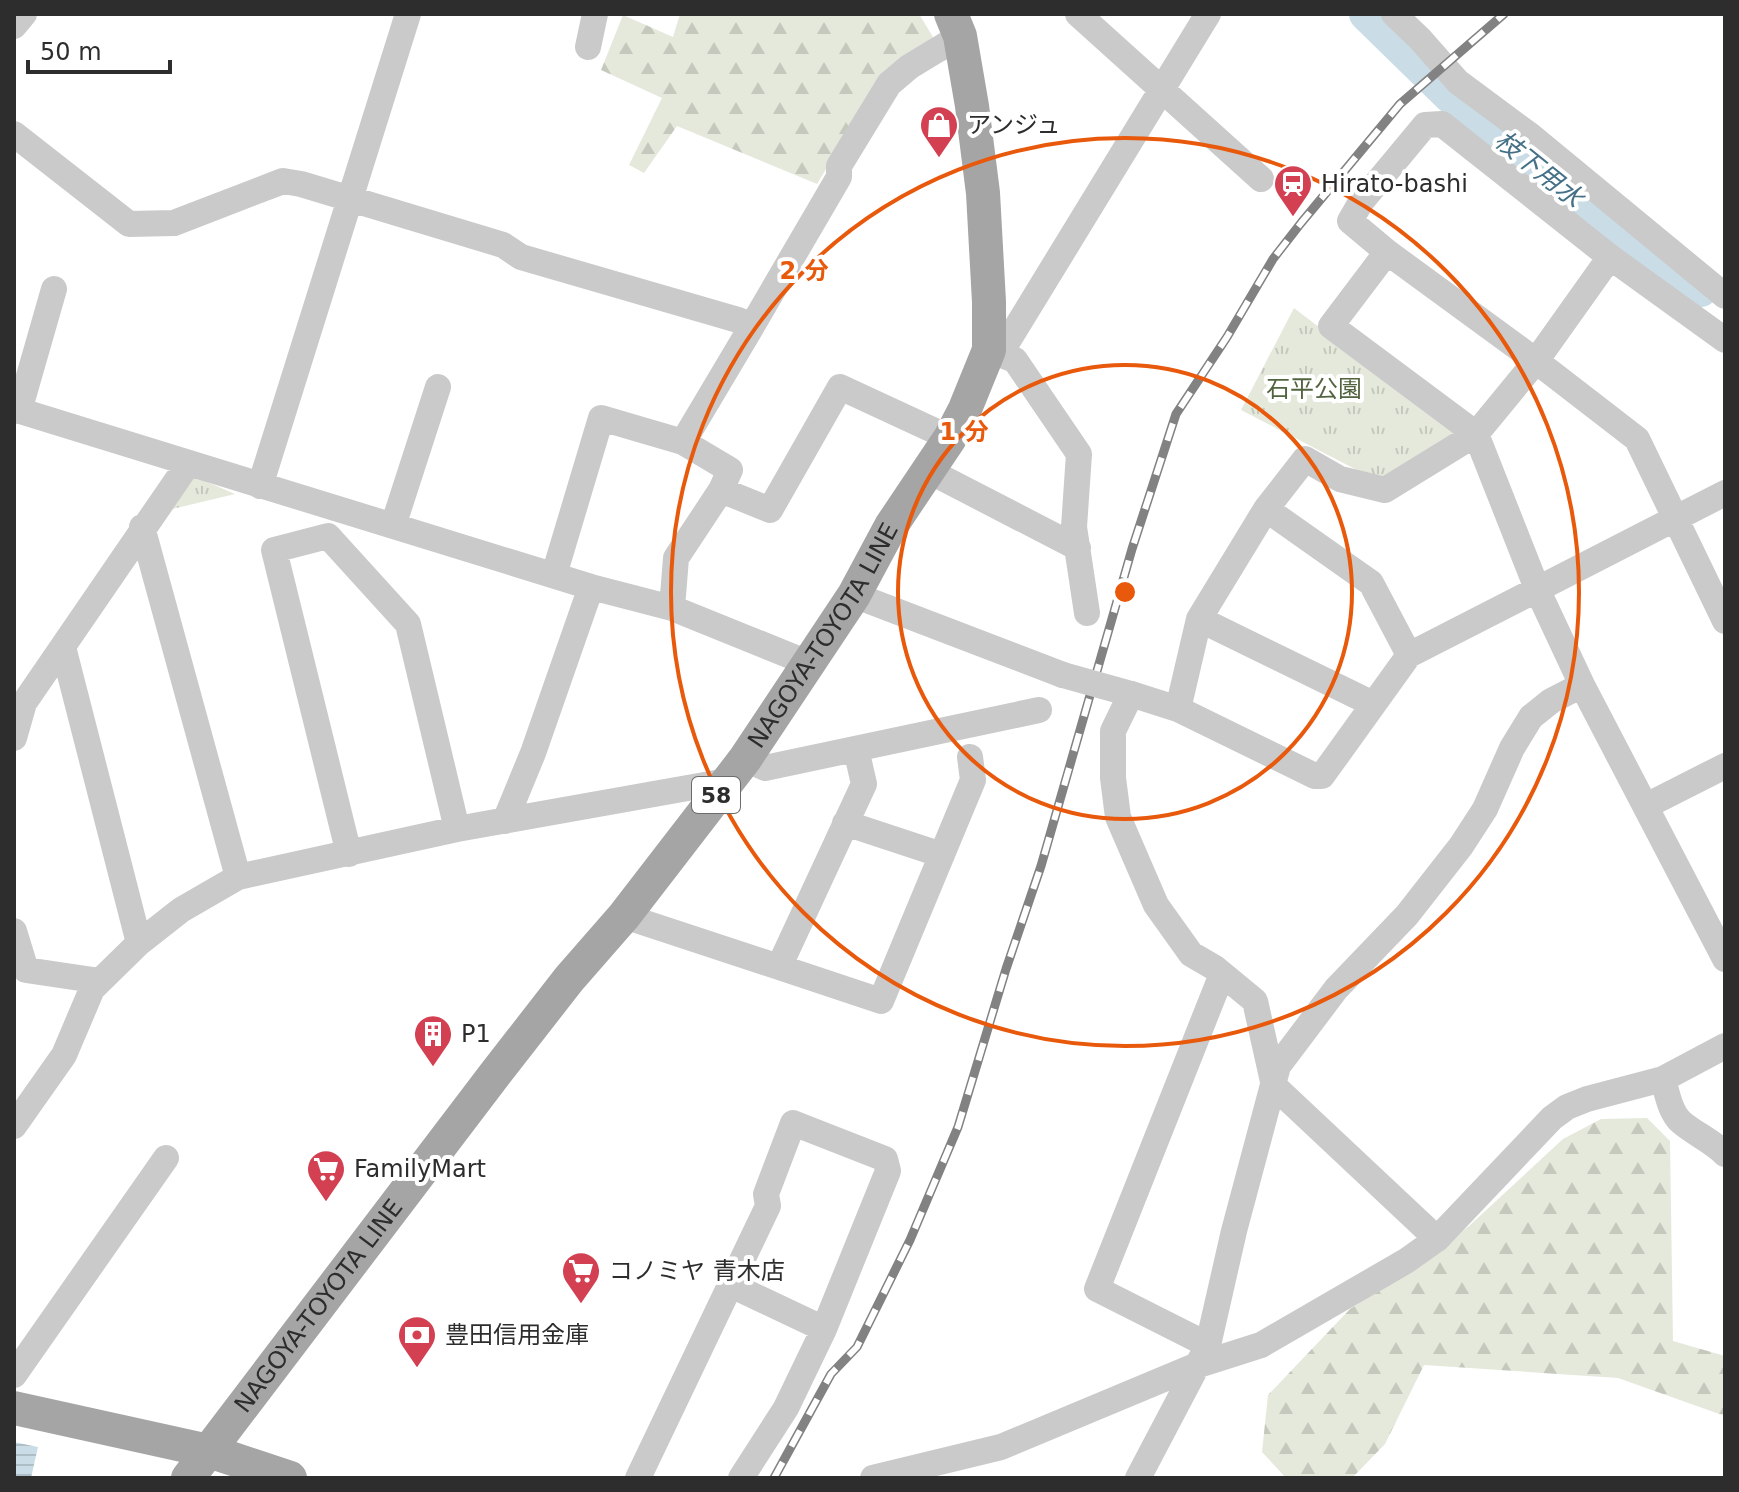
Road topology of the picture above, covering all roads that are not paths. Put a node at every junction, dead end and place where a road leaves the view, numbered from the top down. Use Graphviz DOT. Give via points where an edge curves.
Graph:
graph roads {
  1 [pos="24,14"];
  2 [pos="408,14"];
  3 [pos="595,14"];
  4 [pos="1078,14"];
  5 [pos="1208,14"];
  6 [pos="1394,14"];
  7 [pos="956,25"];
  8 [pos="14,26"];
  9 [pos="588,47"];
  10 [pos="1162,92"];
  11 [pos="14,134"];
  12 [pos="1261,179"];
  13 [pos="351,199"];
  14 [pos="1387,252"];
  15 [pos="1610,257"];
  16 [pos="54,289"];
  17 [pos="1725,296"];
  18 [pos="752,326"];
  19 [pos="1725,340"];
  20 [pos="995,352"];
  21 [pos="1536,361"];
  22 [pos="438,387"];
  23 [pos="16,410"];
  24 [pos="1476,434"];
  25 [pos="950,438"];
  26 [pos="683,442"];
  27 [pos="188,464"];
  28 [pos="929,471"];
  29 [pos="260,486"];
  30 [pos="721,490"];
  31 [pos="1725,493"];
  32 [pos="1266,509"];
  33 [pos="341,511"];
  34 [pos="1678,519"];
  35 [pos="393,526"];
  36 [pos="142,527"];
  37 [pos="328,536"];
  38 [pos="1078,548"];
  39 [pos="554,575"];
  40 [pos="591,587"];
  41 [pos="1538,591"];
  42 [pos="854,595"];
  43 [pos="672,608"];
  44 [pos="1087,613"];
  45 [pos="1199,619"];
  46 [pos="1725,621"];
  47 [pos="63,647"];
  48 [pos="1409,655"];
  49 [pos="808,663"];
  50 [pos="1582,685"];
  51 [pos="1131,694"];
  52 [pos="1373,704"];
  53 [pos="1178,709"];
  54 [pos="1039,710"];
  55 [pos="14,738"];
  56 [pos="856,749"];
  57 [pos="970,757"];
  58 [pos="1725,766"];
  59 [pos="736,770"];
  60 [pos="1646,806"];
  61 [pos="505,821"];
  62 [pos="845,823"];
  63 [pos="457,829"];
  64 [pos="349,854"];
  65 [pos="942,855"];
  66 [pos="238,877"];
  67 [pos="624,916"];
  68 [pos="14,931"];
  69 [pos="139,943"];
  70 [pos="1725,959"];
  71 [pos="779,967"];
  72 [pos="1222,974"];
  73 [pos="100,981"];
  74 [pos="1725,1046"];
  75 [pos="1663,1079"];
  76 [pos="1274,1086"];
  77 [pos="14,1126"];
  78 [pos="1725,1154"];
  79 [pos="166,1158"];
  80 [pos="1437,1239"];
  81 [pos="731,1285"];
  82 [pos="824,1329"];
  83 [pos="1202,1355"];
  84 [pos="14,1375"];
  85 [pos="14,1408"];
  86 [pos="209,1451"];
  87 [pos="188,1478"];
  88 [pos="290,1478"];
  89 [pos="638,1478"];
  90 [pos="741,1478"];
  91 [pos="873,1478"];
  92 [pos="1138,1478"];
  1 -- 8 [label="street"];
  2 -- 13 [label="street"];
  3 -- 9 [label="street"];
  4 -- 10 [label="street"];
  5 -- 10 [label="street"];
  6 -- 17 [label="street" via="1458,82"];
  7 -- 18 [label="street" via="889,84"];
  7 -- 20 [label="main road, NAGOYA-TOYOTA LINE / 58" via="983,193"];
  10 -- 12 [label="street"];
  10 -- 20 [label="street"];
  11 -- 13 [label="street" via="129,224 174,223 283,181"];
  13 -- 18 [label="street"];
  13 -- 29 [label="street"];
  14 -- 15 [label="street" via="1350,221 1425,125 1437,123"];
  14 -- 21 [label="street"];
  14 -- 24 [label="street" via="1331,326"];
  15 -- 19 [label="street"];
  15 -- 21 [label="street"];
  16 -- 23 [label="street"];
  18 -- 26 [label="street"];
  20 -- 25 [label="main road, NAGOYA-TOYOTA LINE / 58"];
  20 -- 38 [label="street" via="1015,360 1079,454 1074,527"];
  21 -- 24 [label="street"];
  21 -- 34 [label="street" via="1637,439"];
  22 -- 35 [label="street"];
  23 -- 27 [label="street"];
  24 -- 32 [label="street" via="1385,490 1340,479 1305,459"];
  24 -- 41 [label="street"];
  25 -- 28 [label="main road, NAGOYA-TOYOTA LINE / 58"];
  25 -- 30 [label="street" via="840,387 770,510"];
  26 -- 30 [label="street" via="730,470"];
  26 -- 39 [label="street" via="601,418"];
  27 -- 29 [label="street"];
  27 -- 36 [label="street"];
  28 -- 38 [label="street"];
  28 -- 42 [label="main road, NAGOYA-TOYOTA LINE / 58" via="891,526"];
  29 -- 33 [label="street"];
  30 -- 43 [label="street" via="676,558"];
  31 -- 34 [label="street"];
  32 -- 45 [label="street"];
  32 -- 48 [label="street" via="1371,583"];
  33 -- 35 [label="street"];
  33 -- 37 [label="street"];
  34 -- 41 [label="street"];
  34 -- 46 [label="street"];
  35 -- 39 [label="street"];
  36 -- 47 [label="street"];
  36 -- 66 [label="street"];
  37 -- 63 [label="street" via="408,624"];
  37 -- 64 [label="street" via="274,550"];
  38 -- 44 [label="street"];
  39 -- 40 [label="street"];
  40 -- 43 [label="street"];
  40 -- 61 [label="street"];
  41 -- 48 [label="street"];
  41 -- 50 [label="street"];
  42 -- 49 [label="main road, NAGOYA-TOYOTA LINE / 58"];
  42 -- 51 [label="street, bridge" via="1063,675"];
  43 -- 49 [label="street"];
  45 -- 52 [label="street"];
  45 -- 53 [label="street"];
  47 -- 55 [label="street" via="24,703"];
  47 -- 69 [label="street"];
  48 -- 52 [label="street"];
  49 -- 59 [label="main road, NAGOYA-TOYOTA LINE / 58"];
  50 -- 60 [label="street"];
  50 -- 76 [label="street" via="1531,717 1461,846 1407,915 1336,989 1278,1066"];
  51 -- 53 [label="street"];
  51 -- 72 [label="street" via="1113,731 1118,817 1172,930 1191,954"];
  52 -- 53 [label="street" via="1322,776"];
  54 -- 56 [label="street"];
  56 -- 59 [label="street"];
  56 -- 62 [label="street" via="864,784"];
  57 -- 65 [label="street" via="973,780"];
  58 -- 60 [label="street"];
  59 -- 61 [label="street"];
  59 -- 67 [label="main road, NAGOYA-TOYOTA LINE / 58"];
  60 -- 70 [label="street"];
  61 -- 63 [label="street"];
  62 -- 65 [label="street"];
  62 -- 71 [label="street"];
  63 -- 64 [label="street"];
  64 -- 66 [label="street"];
  65 -- 71 [label="street" via="881,1001"];
  66 -- 69 [label="street" via="181,910"];
  67 -- 71 [label="street"];
  67 -- 86 [label="main road, NAGOYA-TOYOTA LINE / 58" via="495,1074"];
  68 -- 73 [label="street" via="26,970"];
  69 -- 73 [label="street"];
  72 -- 76 [label="street" via="1255,1001"];
  72 -- 83 [label="street" via="1097,1289"];
  73 -- 77 [label="street" via="64,1055"];
  74 -- 75 [label="street"];
  75 -- 78 [label="street" via="1680,1121"];
  75 -- 80 [label="street" via="1567,1107"];
  76 -- 80 [label="street"];
  76 -- 83 [label="street"];
  79 -- 84 [label="street"];
  80 -- 83 [label="street" via="1261,1345"];
  81 -- 82 [label="street"];
  81 -- 82 [label="street" via="768,1206 766,1194 793,1123 885,1159 888,1171"];
  81 -- 89 [label="street"];
  82 -- 90 [label="street" via="786,1408"];
  83 -- 91 [label="street" via="1001,1447"];
  83 -- 92 [label="street"];
  85 -- 86 [label="main road"];
  86 -- 87 [label="main road, NAGOYA-TOYOTA LINE / 58"];
  86 -- 88 [label="main road"];
}
